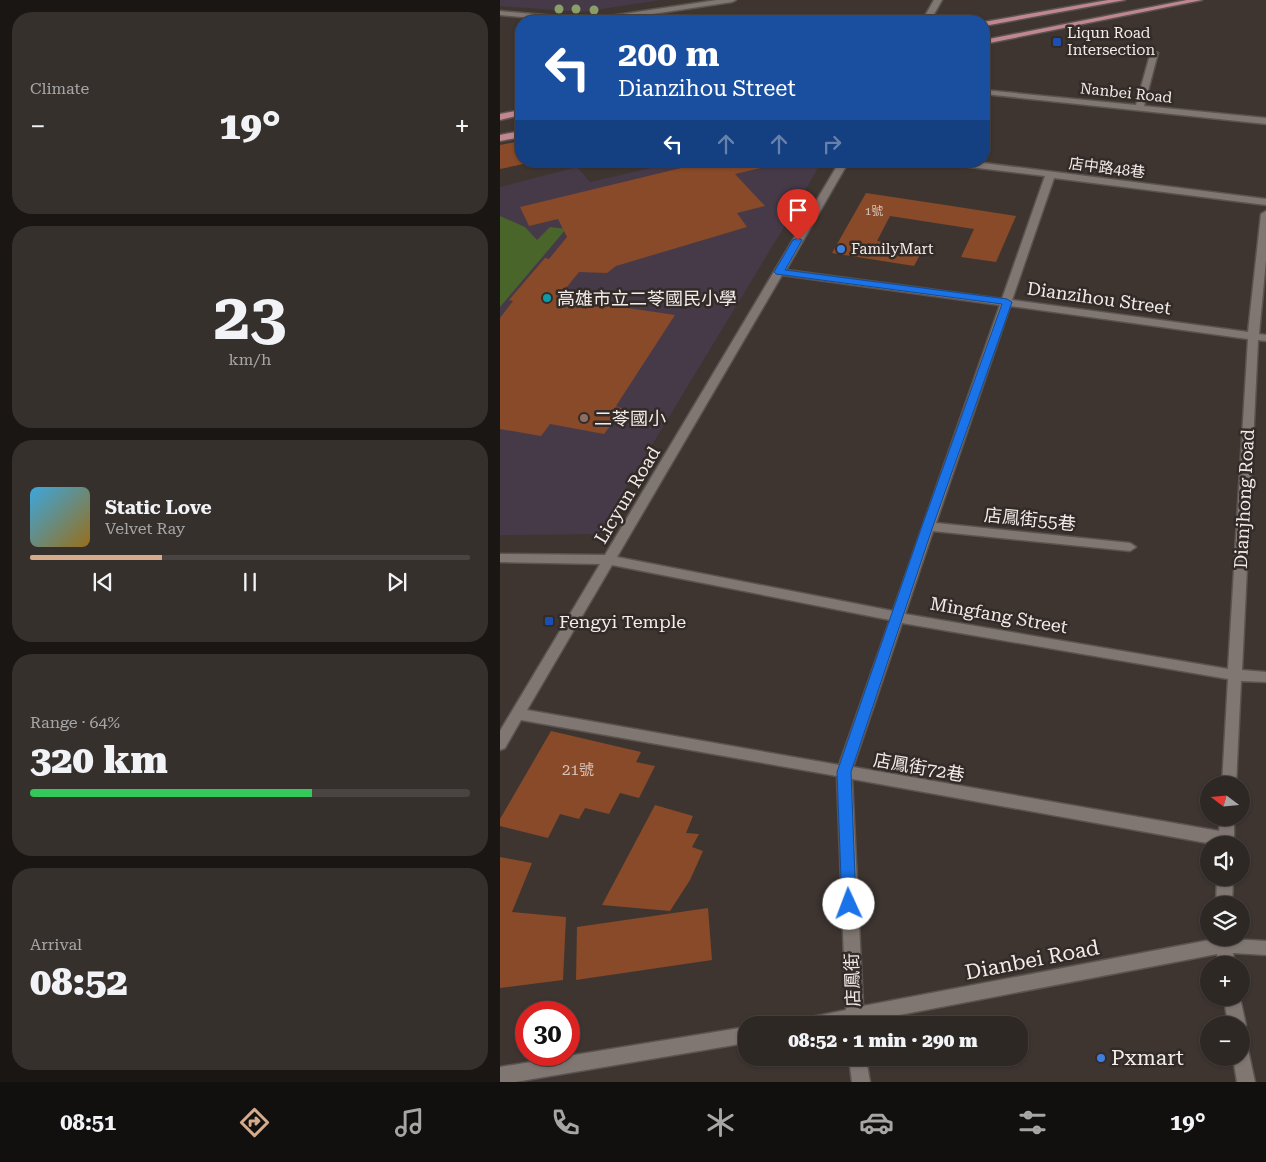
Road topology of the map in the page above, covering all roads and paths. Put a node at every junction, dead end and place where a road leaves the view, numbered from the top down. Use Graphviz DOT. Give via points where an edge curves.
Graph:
graph roads {
  1 [pos="732,0"];
  2 [pos="938,0"];
  3 [pos="1121,0"];
  4 [pos="1198,0"];
  5 [pos="500,13"];
  6 [pos="522,15"];
  7 [pos="632,15"];
  8 [pos="929,15"];
  9 [pos="990,23"];
  10 [pos="990,41"];
  11 [pos="1154,53"];
  12 [pos="990,93"];
  13 [pos="1139,108"];
  14 [pos="515,114"];
  15 [pos="500,117"];
  16 [pos="1266,121"];
  17 [pos="515,135"];
  18 [pos="500,138"];
  19 [pos="841,167"];
  20 [pos="990,167"];
  21 [pos="1050,175"];
  22 [pos="1266,202"];
  23 [pos="1266,214"];
  24 [pos="779,272"];
  25 [pos="1007,302"];
  26 [pos="1253,336"];
  27 [pos="1266,338"];
  28 [pos="928,526"];
  29 [pos="1130,547"];
  30 [pos="500,558"];
  31 [pos="609,560"];
  32 [pos="897,617"];
  33 [pos="1234,675"];
  34 [pos="1266,678"];
  35 [pos="518,714"];
  36 [pos="500,744"];
  37 [pos="844,772"];
  38 [pos="1229,776"];
  39 [pos="1200,837"];
  40 [pos="1250,945"];
  41 [pos="1200,946"];
  42 [pos="1266,948"];
  43 [pos="854,1016"];
  44 [pos="877,1016"];
  45 [pos="738,1036"];
  46 [pos="859,1066"];
  47 [pos="1243,1066"];
  48 [pos="500,1076"];
  49 [pos="861,1082"];
  50 [pos="1246,1082"];
  1 -- 7 [label="street"];
  2 -- 8 [label="street"];
  3 -- 9 [label="main road"];
  4 -- 10 [label="main road"];
  5 -- 6 [label="street"];
  11 -- 13 [label="street"];
  12 -- 13 [label="street, Nanbei Road"];
  13 -- 16 [label="street, Nanbei Road"];
  14 -- 15 [label="main road"];
  17 -- 18 [label="main road"];
  19 -- 24 [label="street, Licyun Road"];
  20 -- 21 [label="street, 店中路48巷"];
  21 -- 22 [label="street, 店中路48巷"];
  21 -- 25 [label="street, 店鳳街"];
  23 -- 26 [label="street, Dianjhong Road"];
  24 -- 25 [label="street, Dianzihou Street"];
  24 -- 31 [label="street, Licyun Road"];
  25 -- 26 [label="street, Dianzihou Street"];
  25 -- 28 [label="street, 店鳳街"];
  26 -- 27 [label="street, Dianzihou Street"];
  26 -- 33 [label="street, Dianjhong Road"];
  28 -- 29 [label="street, 店鳳街55巷"];
  28 -- 32 [label="street, 店鳳街"];
  30 -- 31 [label="street, Mingfang Street"];
  31 -- 32 [label="street, Mingfang Street"];
  31 -- 35 [label="street, Licyun Road"];
  32 -- 33 [label="street, Mingfang Street"];
  32 -- 37 [label="street, 店鳳街"];
  33 -- 34 [label="street, Mingfang Street"];
  33 -- 38 [label="street, Dianjhong Road"];
  35 -- 36 [label="street, Licyun Road"];
  35 -- 37 [label="street, 店鳳街72巷"];
  37 -- 39 [label="street, 店鳳街72巷"];
  37 -- 43 [label="street, 店鳳街"];
  40 -- 42 [label="street, Dianbei Road"];
  41 -- 44 [label="street, Dianbei Road"];
  45 -- 48 [label="street"];
  46 -- 49 [label="street"];
  47 -- 50 [label="street"];
}
